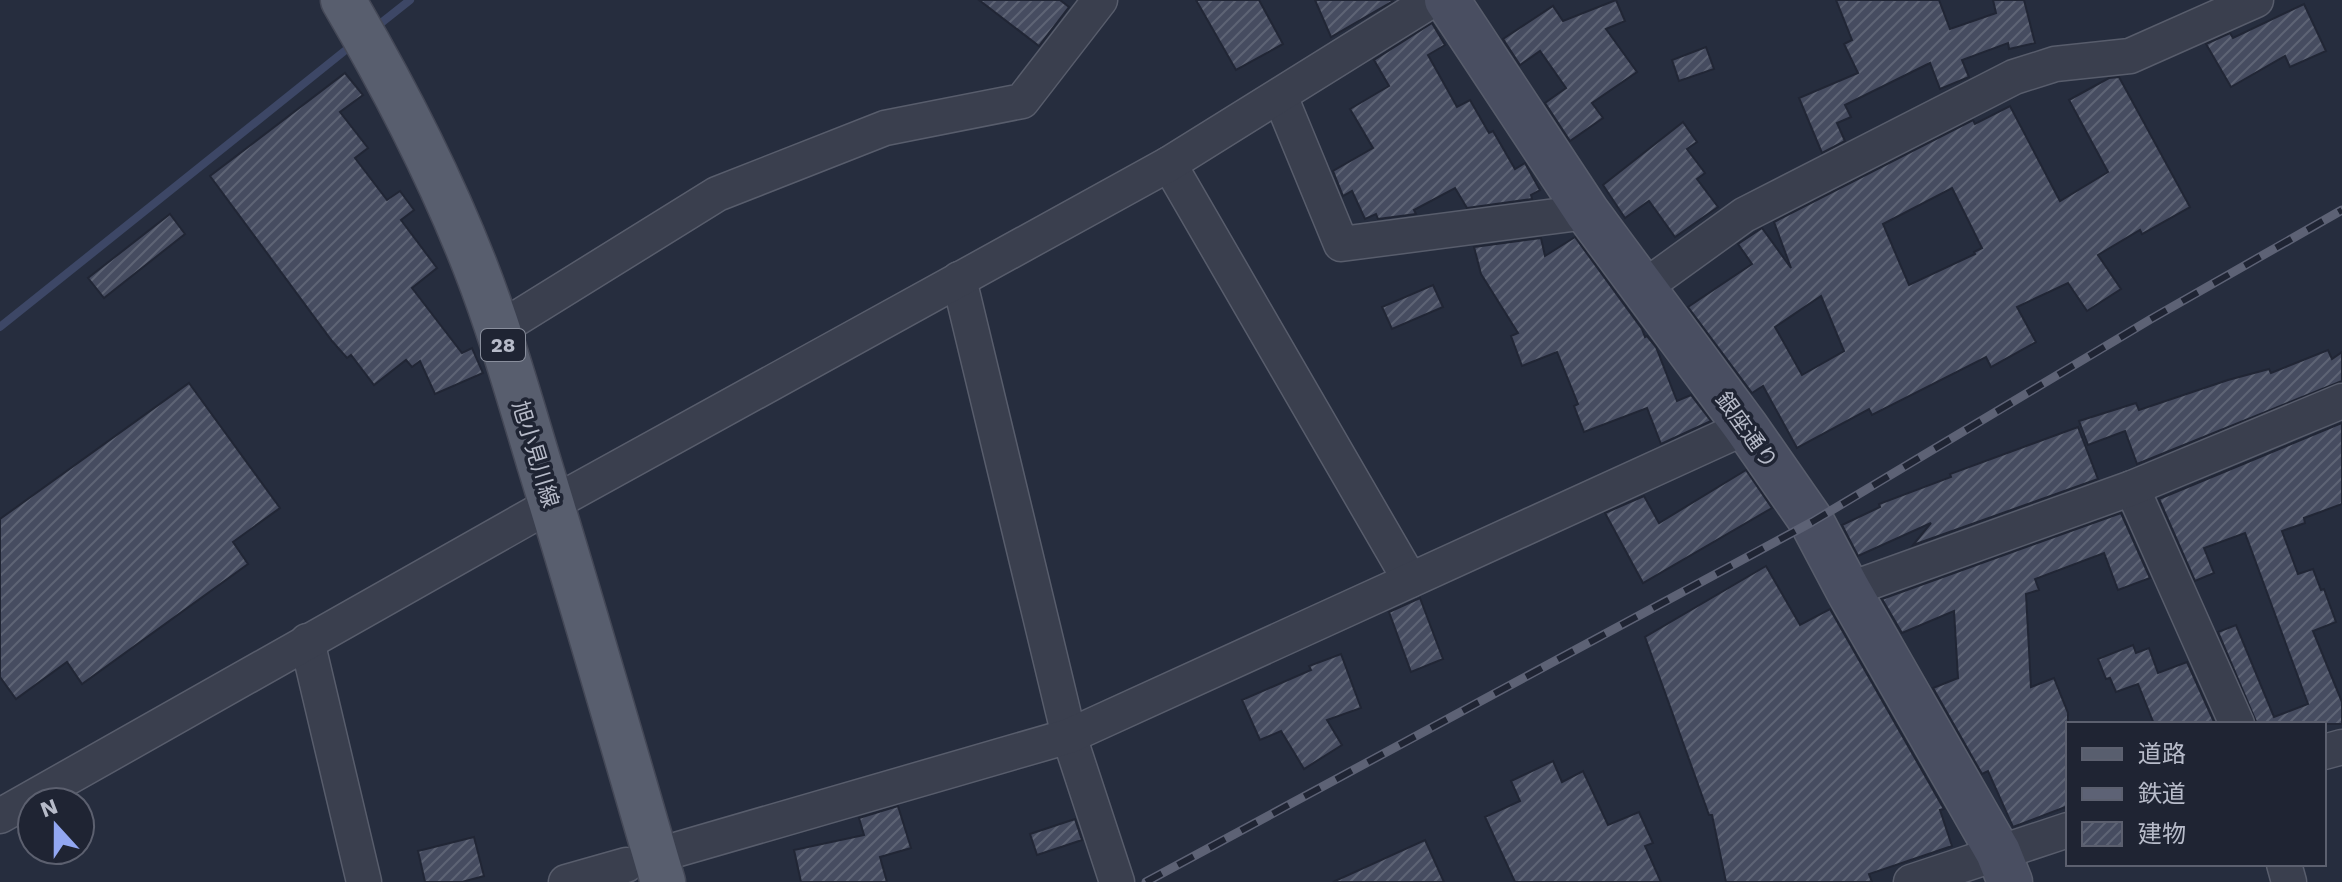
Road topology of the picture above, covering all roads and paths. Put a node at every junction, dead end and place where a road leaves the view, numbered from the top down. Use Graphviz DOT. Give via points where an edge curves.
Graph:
graph roads {
  1 [pos="1100,0"];
  2 [pos="1432,0"];
  3 [pos="1447,0"];
  4 [pos="2256,0"];
  5 [pos="357,24"];
  6 [pos="1280,96"];
  7 [pos="1169,164"];
  8 [pos="1587,212"];
  9 [pos="959,279"];
  10 [pos="1643,288"];
  11 [pos="498,330"];
  12 [pos="2342,401"];
  13 [pos="1746,427"];
  14 [pos="2132,488"];
  15 [pos="552,504"];
  16 [pos="1410,580"];
  17 [pos="1848,590"];
  18 [pos="580,599"];
  19 [pos="307,641"];
  20 [pos="2236,722"];
  21 [pos="1069,736"];
  22 [pos="0,816"];
  23 [pos="2066,831"];
  24 [pos="2004,867"];
  25 [pos="658,872"];
  26 [pos="1117,880"];
  27 [pos="364,882"];
  28 [pos="566,882"];
  29 [pos="1911,882"];
  1 -- 11 [label="street" via="1022,101 885,128 717,194"];
  2 -- 6 [label="street"];
  3 -- 8 [label="street, 銀座通り"];
  4 -- 10 [label="street" via="2130,56 2055,64 2014,77 1744,215"];
  5 -- 11 [label="main road, 旭小見川線 / 28" via="437,177"];
  6 -- 7 [label="street"];
  6 -- 8 [label="street" via="1341,244"];
  7 -- 9 [label="street"];
  7 -- 16 [label="street"];
  8 -- 10 [label="street, 銀座通り"];
  9 -- 15 [label="street"];
  9 -- 21 [label="street"];
  10 -- 13 [label="street, 銀座通り"];
  11 -- 15 [label="main road, 旭小見川線 / 28"];
  12 -- 14 [label="street"];
  13 -- 16 [label="street"];
  13 -- 17 [label="street, 銀座通り" via="1812,522"];
  14 -- 17 [label="street"];
  14 -- 20 [label="street"];
  15 -- 18 [label="main road, 旭小見川線 / 28"];
  15 -- 19 [label="street"];
  16 -- 21 [label="street"];
  17 -- 24 [label="street, 銀座通り"];
  18 -- 25 [label="main road, 旭小見川線 / 28"];
  18 -- 25 [label="main road" via="616,636"];
  19 -- 22 [label="street"];
  19 -- 27 [label="street"];
  21 -- 25 [label="street"];
  21 -- 26 [label="street"];
  23 -- 24 [label="street"];
  24 -- 29 [label="street"];
  25 -- 28 [label="street"];
}
